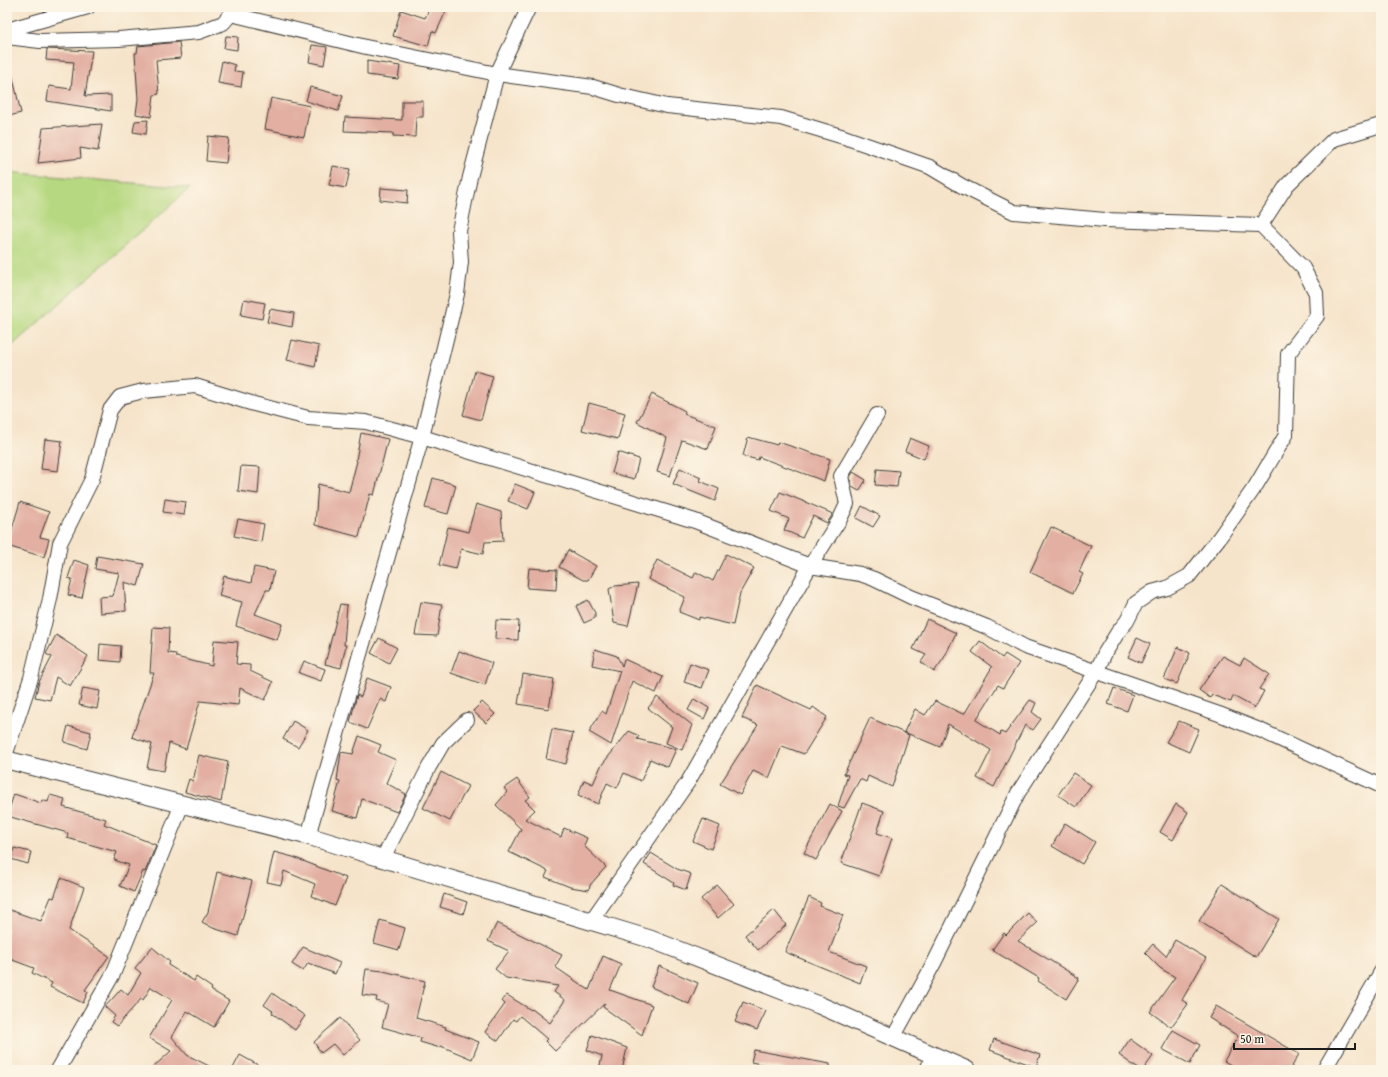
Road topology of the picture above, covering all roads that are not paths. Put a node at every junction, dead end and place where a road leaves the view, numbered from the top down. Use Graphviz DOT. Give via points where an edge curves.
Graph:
graph roads {
  1 [pos="88,7"];
  2 [pos="529,7"];
  3 [pos="232,10"];
  4 [pos="7,30"];
  5 [pos="7,38"];
  6 [pos="497,74"];
  7 [pos="1381,125"];
  8 [pos="1261,226"];
  9 [pos="877,415"];
  10 [pos="422,437"];
  11 [pos="810,566"];
  12 [pos="1096,672"];
  13 [pos="467,720"];
  14 [pos="7,750"];
  15 [pos="7,760"];
  16 [pos="1381,786"];
  17 [pos="182,804"];
  18 [pos="308,836"];
  19 [pos="383,858"];
  20 [pos="591,921"];
  21 [pos="1381,972"];
  22 [pos="893,1038"];
  23 [pos="930,1062"];
  24 [pos="58,1070"];
  25 [pos="967,1070"];
  26 [pos="1324,1070"];
  1 -- 4 [label="street"];
  2 -- 6 [label="street"];
  3 -- 5 [label="street" via="223,23 199,32 118,39 40,41"];
  3 -- 6 [label="street" via="366,47"];
  6 -- 8 [label="street" via="594,87 619,96 667,106 780,118 930,167 1014,212 1105,220"];
  6 -- 10 [label="street" via="462,211 459,230 461,262 457,294"];
  7 -- 8 [label="street" via="1334,139 1287,185"];
  8 -- 12 [label="street" via="1303,268 1316,293 1317,316 1288,354 1286,435 1255,487 1219,538 1188,576 1167,588 1152,592 1136,603"];
  9 -- 11 [label="street" via="841,476 847,504"];
  10 -- 11 [label="street" via="695,522"];
  10 -- 14 [label="street" via="366,422 308,418 195,386 143,391 120,397 110,410 92,479 60,543 31,678"];
  10 -- 18 [label="street"];
  11 -- 12 [label="street" via="860,574 874,579 910,597 987,627 1025,647"];
  11 -- 20 [label="street" via="688,782"];
  12 -- 16 [label="street" via="1241,723"];
  12 -- 22 [label="street" via="1018,793 934,963"];
  13 -- 19 [label="street" via="444,743 429,767"];
  15 -- 17 [label="street"];
  17 -- 18 [label="street"];
  17 -- 24 [label="street" via="113,974"];
  18 -- 19 [label="street"];
  19 -- 20 [label="street"];
  20 -- 22 [label="street" via="665,945 819,1004"];
  21 -- 26 [label="street"];
  22 -- 23 [label="street"];
  23 -- 25 [label="street"];
}
